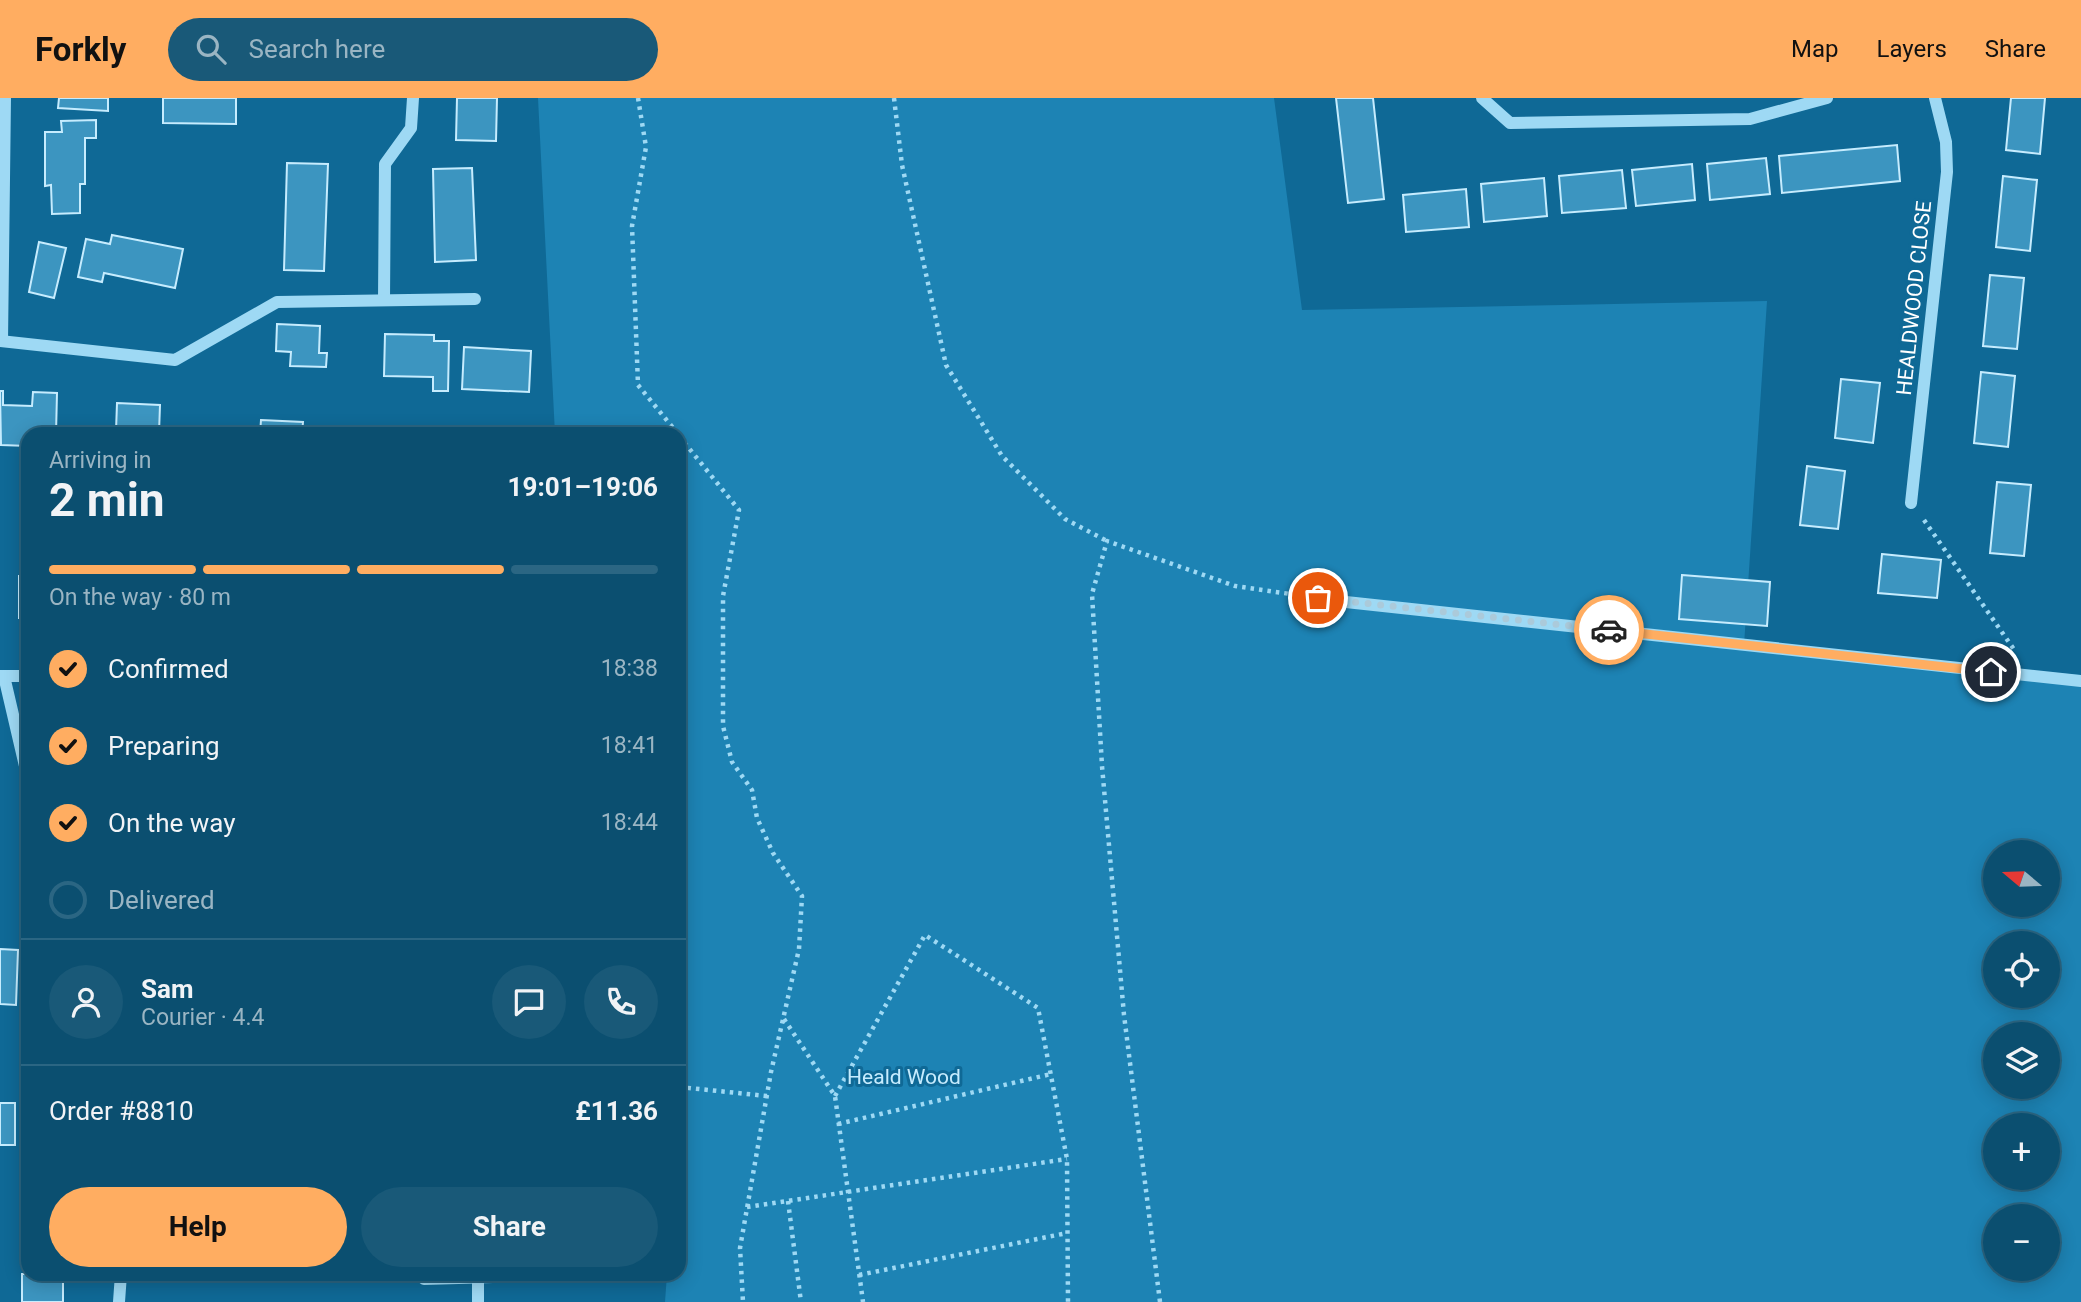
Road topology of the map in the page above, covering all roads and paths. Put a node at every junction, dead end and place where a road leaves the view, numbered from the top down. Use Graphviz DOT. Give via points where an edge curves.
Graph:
graph roads {
  1 [pos="5,98"];
  2 [pos="413,98"];
  3 [pos="638,98"];
  4 [pos="894,98"];
  5 [pos="1482,98"];
  6 [pos="1827,98"];
  7 [pos="1935,98"];
  8 [pos="475,299"];
  9 [pos="384,300"];
  10 [pos="1,341"];
  11 [pos="672,427"];
  12 [pos="686,445"];
  13 [pos="1911,503"];
  14 [pos="1107,541"];
  15 [pos="1318,598"];
  16 [pos="2016,652"];
  17 [pos="2,676"];
  18 [pos="21,676"];
  19 [pos="2081,681"];
  20 [pos="21,751"];
  21 [pos="783,1018"];
  22 [pos="1051,1074"];
  23 [pos="686,1088"];
  24 [pos="767,1096"];
  25 [pos="835,1096"];
  26 [pos="838,1124"];
  27 [pos="1067,1159"];
  28 [pos="848,1191"];
  29 [pos="788,1201"];
  30 [pos="747,1207"];
  31 [pos="1067,1233"];
  32 [pos="859,1275"];
  33 [pos="120,1281"];
  34 [pos="478,1281"];
  35 [pos="119,1302"];
  36 [pos="478,1302"];
  37 [pos="743,1302"];
  38 [pos="802,1302"];
  39 [pos="863,1302"];
  40 [pos="1068,1302"];
  41 [pos="1160,1302"];
  1 -- 10 [label="street"];
  2 -- 9 [label="street" via="411,128 385,164"];
  3 -- 11 [label="path" via="646,147 632,226 638,385"];
  4 -- 14 [label="path" via="902,164 946,365 1002,456 1065,519"];
  5 -- 6 [label="street" via="1510,123 1750,119"];
  7 -- 13 [label="street, HEALDWOOD CLOSE" via="1946,142 1947,172"];
  8 -- 9 [label="street"];
  9 -- 10 [label="street" via="277,302 175,360"];
  12 -- 21 [label="path" via="739,510 723,596 723,726 732,762 752,790 757,818 773,853 802,896 799,949"];
  13 -- 16 [label="path"];
  14 -- 15 [label="path" via="1235,586"];
  14 -- 41 [label="path" via="1092,594 1102,766 1124,1015"];
  15 -- 19 [label="street"];
  17 -- 18 [label="street"];
  17 -- 20 [label="street"];
  21 -- 24 [label="path"];
  21 -- 25 [label="path"];
  22 -- 25 [label="path" via="1038,1008 925,935"];
  22 -- 26 [label="path"];
  22 -- 27 [label="path"];
  23 -- 24 [label="path"];
  24 -- 30 [label="path"];
  25 -- 26 [label="path"];
  26 -- 28 [label="path"];
  27 -- 28 [label="path"];
  27 -- 31 [label="path"];
  28 -- 29 [label="path"];
  28 -- 32 [label="path"];
  29 -- 30 [label="path"];
  29 -- 38 [label="path"];
  30 -- 37 [label="path" via="740,1248"];
  31 -- 32 [label="path"];
  31 -- 40 [label="path"];
  32 -- 39 [label="path"];
  33 -- 35 [label="street"];
  34 -- 36 [label="street"];
}
